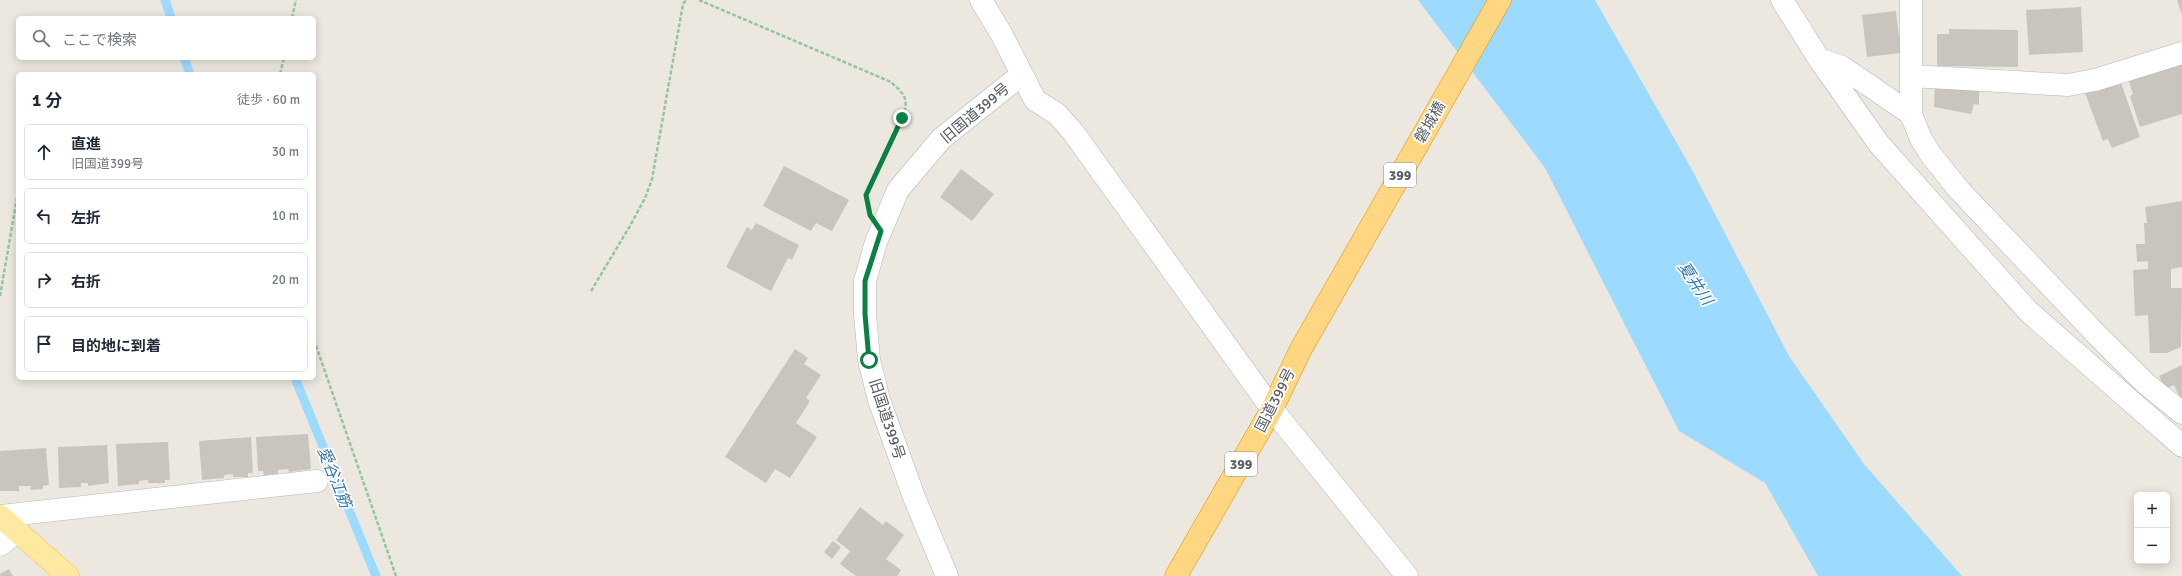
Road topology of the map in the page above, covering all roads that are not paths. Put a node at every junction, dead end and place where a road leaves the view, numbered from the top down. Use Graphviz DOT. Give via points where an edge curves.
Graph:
graph roads {
  1 [pos="981,0"];
  2 [pos="1500,0"];
  3 [pos="1782,0"];
  4 [pos="1911,0"];
  5 [pos="2182,53"];
  6 [pos="1819,59"];
  7 [pos="1021,75"];
  8 [pos="1911,76"];
  9 [pos="1912,114"];
  10 [pos="1301,349"];
  11 [pos="1272,409"];
  12 [pos="2182,413"];
  13 [pos="2182,446"];
  14 [pos="317,481"];
  15 [pos="0,516"];
  16 [pos="18,531"];
  17 [pos="0,545"];
  18 [pos="68,576"];
  19 [pos="947,576"];
  20 [pos="1176,576"];
  21 [pos="1407,576"];
  1 -- 7 [label="street" via="1002,35"];
  2 -- 10 [label="highway, 磐城橋 / 399"];
  3 -- 6 [label="street"];
  4 -- 8 [label="street"];
  5 -- 8 [label="street" via="2094,80 2068,85"];
  6 -- 9 [label="street" via="1842,67"];
  6 -- 13 [label="street" via="1879,144 2028,311"];
  7 -- 11 [label="street" via="1035,100 1057,114 1074,132"];
  7 -- 19 [label="street, 旧国道399号" via="941,140 898,190 876,242 865,281 869,360 878,400"];
  8 -- 9 [label="street"];
  9 -- 12 [label="street" via="1921,139 1960,191 2145,383"];
  10 -- 11 [label="highway, 国道399号 / 399"];
  11 -- 20 [label="highway, 国道399号 / 399"];
  11 -- 21 [label="street"];
  14 -- 15 [label="street"];
  15 -- 16 [label="main road"];
  16 -- 17 [label="street"];
  16 -- 18 [label="main road"];
}
